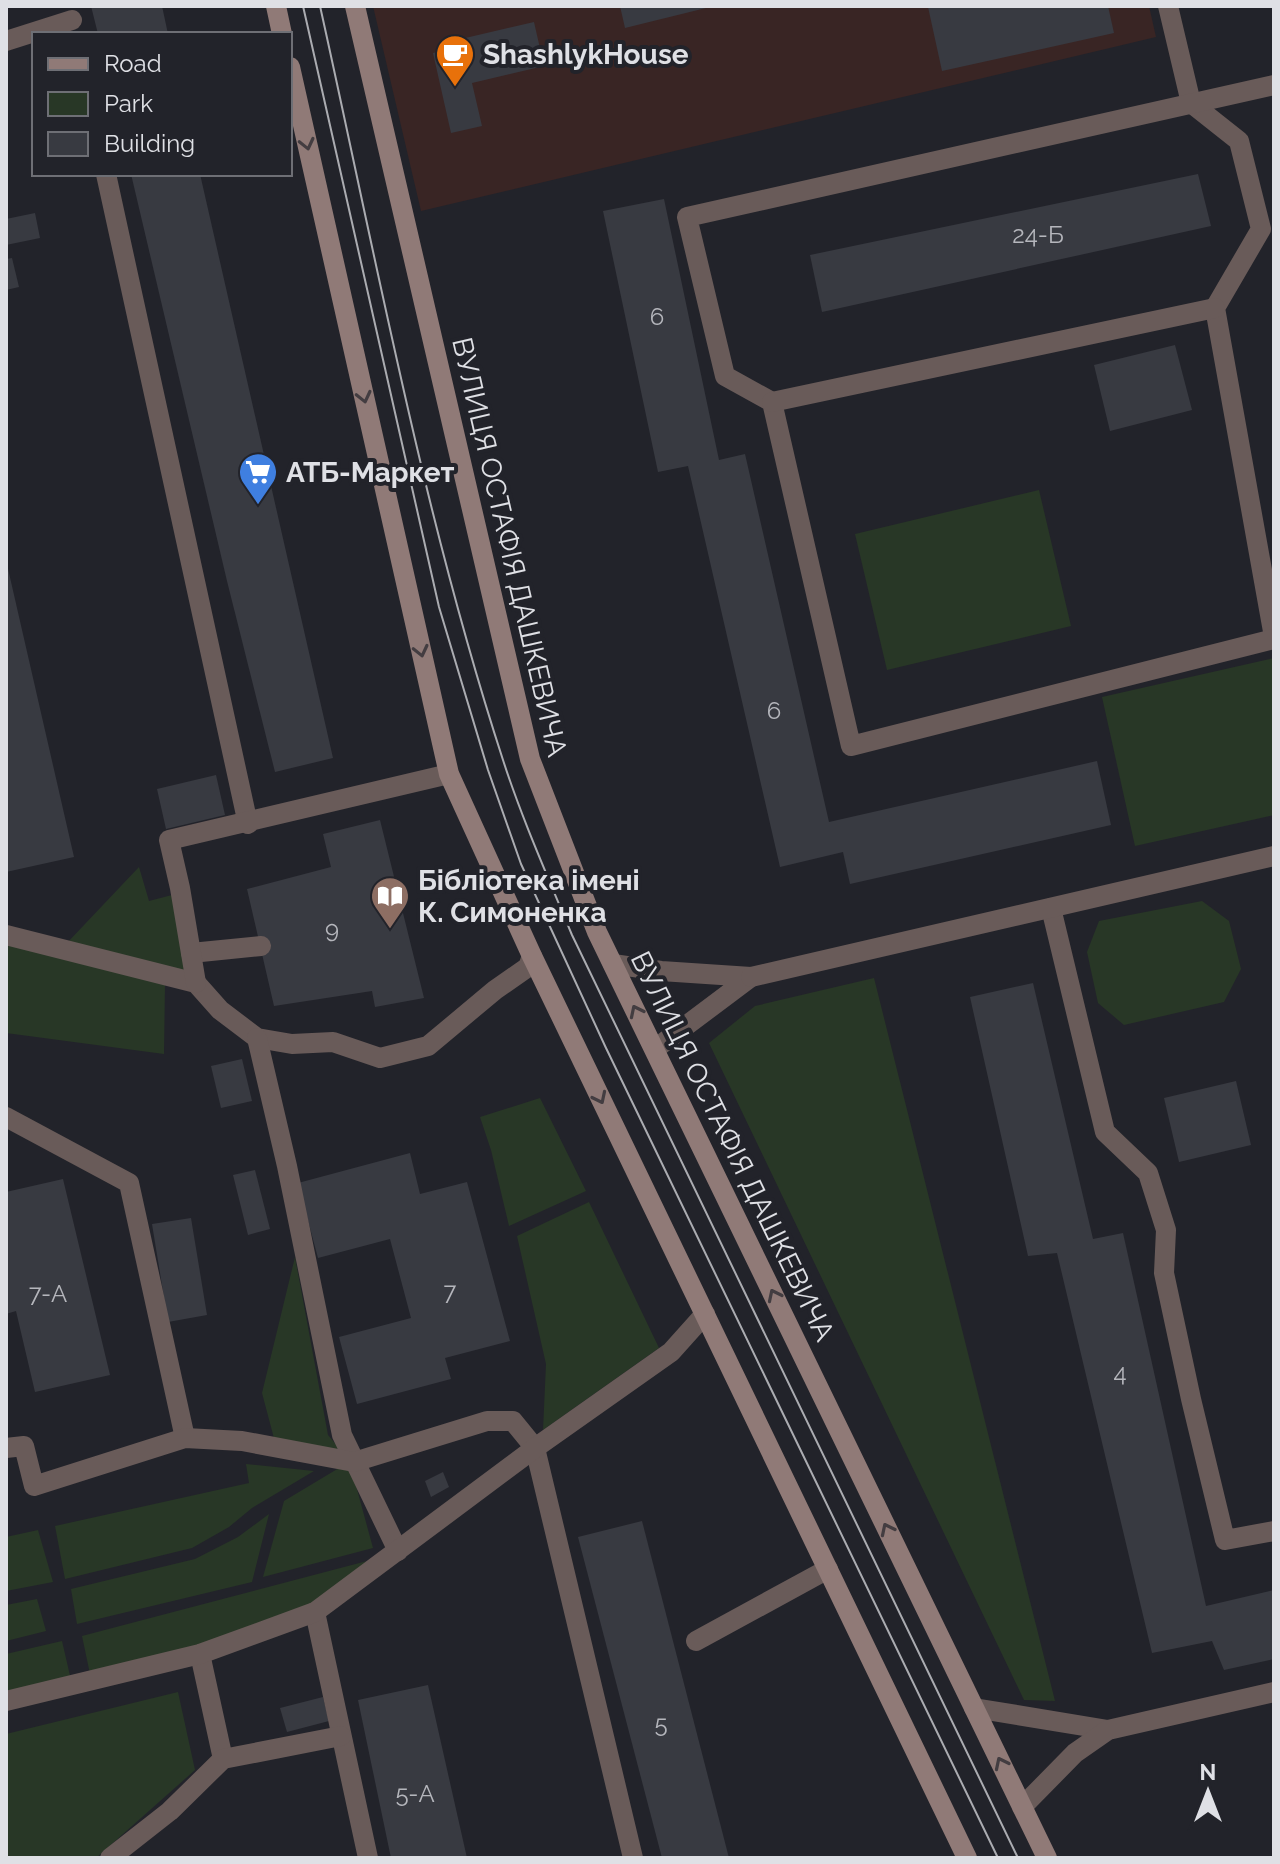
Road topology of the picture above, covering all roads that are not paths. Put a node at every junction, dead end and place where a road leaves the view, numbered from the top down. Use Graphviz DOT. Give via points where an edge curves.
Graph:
graph roads {
  1 [pos="276,6"];
  2 [pos="355,6"];
  3 [pos="1168,6"];
  4 [pos="72,20"];
  5 [pos="34,32"];
  6 [pos="282,32"];
  7 [pos="32,33"];
  8 [pos="6,41"];
  9 [pos="292,76"];
  10 [pos="1274,85"];
  11 [pos="1191,103"];
  12 [pos="106,176"];
  13 [pos="1215,308"];
  14 [pos="772,402"];
  15 [pos="1274,638"];
  16 [pos="449,774"];
  17 [pos="248,824"];
  18 [pos="1274,856"];
  19 [pos="1051,908"];
  20 [pos="6,935"];
  21 [pos="261,946"];
  22 [pos="191,953"];
  23 [pos="532,956"];
  24 [pos="613,964"];
  25 [pos="751,977"];
  26 [pos="196,983"];
  27 [pos="257,1038"];
  28 [pos="655,1049"];
  29 [pos="6,1117"];
  30 [pos="705,1314"];
  31 [pos="185,1438"];
  32 [pos="6,1448"];
  33 [pos="535,1448"];
  34 [pos="354,1462"];
  35 [pos="1274,1531"];
  36 [pos="398,1551"];
  37 [pos="828,1569"];
  38 [pos="315,1612"];
  39 [pos="696,1641"];
  40 [pos="200,1654"];
  41 [pos="1274,1692"];
  42 [pos="6,1701"];
  43 [pos="974,1708"];
  44 [pos="1108,1730"];
  45 [pos="341,1736"];
  46 [pos="223,1759"];
  47 [pos="1022,1807"];
  48 [pos="117,1855"];
  49 [pos="368,1858"];
  50 [pos="633,1858"];
  51 [pos="967,1858"];
  52 [pos="1047,1858"];
  1 -- 6 [label="street"];
  2 -- 24 [label="street, ВУЛИЦЯ ОСТАФІЯ ДАШКЕВИЧА" via="530,759"];
  3 -- 11 [label="lane"];
  4 -- 5 [label="lane"];
  7 -- 8 [label="lane"];
  9 -- 16 [label="street, one-way"];
  10 -- 11 [label="lane"];
  11 -- 13 [label="lane" via="1239,141 1261,229"];
  11 -- 14 [label="lane" via="687,217 725,376"];
  12 -- 17 [label="lane"];
  13 -- 14 [label="lane"];
  13 -- 15 [label="lane"];
  14 -- 15 [label="lane" via="851,746"];
  16 -- 17 [label="lane"];
  16 -- 23 [label="street"];
  17 -- 22 [label="lane" via="169,840"];
  18 -- 19 [label="lane"];
  19 -- 25 [label="lane"];
  19 -- 35 [label="lane" via="1105,1132 1148,1173 1166,1230 1164,1273 1225,1540"];
  20 -- 26 [label="lane"];
  21 -- 22 [label="lane"];
  22 -- 26 [label="lane"];
  23 -- 27 [label="lane" via="528,967 428,1046 380,1058 333,1042 292,1044"];
  23 -- 30 [label="street, one-way"];
  24 -- 25 [label="lane"];
  28 -- 24 [label="street, ВУЛИЦЯ ОСТАФІЯ ДАШКЕВИЧА, one-way"];
  25 -- 28 [label="lane"];
  26 -- 27 [label="lane"];
  27 -- 34 [label="lane" via="342,1435"];
  43 -- 28 [label="street, ВУЛИЦЯ ОСТАФІЯ ДАШКЕВИЧА, one-way"];
  29 -- 31 [label="lane" via="129,1183"];
  30 -- 33 [label="lane" via="671,1352"];
  30 -- 37 [label="street"];
  31 -- 32 [label="lane" via="34,1486 24,1446"];
  31 -- 34 [label="lane" via="242,1441"];
  33 -- 34 [label="lane" via="513,1421 487,1421"];
  33 -- 36 [label="lane"];
  33 -- 50 [label="lane"];
  34 -- 36 [label="lane"];
  36 -- 38 [label="lane"];
  37 -- 39 [label="lane"];
  37 -- 51 [label="street"];
  38 -- 40 [label="lane"];
  38 -- 45 [label="lane"];
  40 -- 42 [label="lane"];
  40 -- 46 [label="lane"];
  41 -- 44 [label="lane"];
  43 -- 44 [label="lane"];
  47 -- 43 [label="street, ВУЛИЦЯ ОСТАФІЯ ДАШКЕВИЧА, one-way"];
  44 -- 47 [label="lane" via="1075,1753"];
  45 -- 46 [label="lane"];
  45 -- 49 [label="lane"];
  46 -- 48 [label="lane"];
  47 -- 52 [label="street, ВУЛИЦЯ ОСТАФІЯ ДАШКЕВИЧА"];
}
